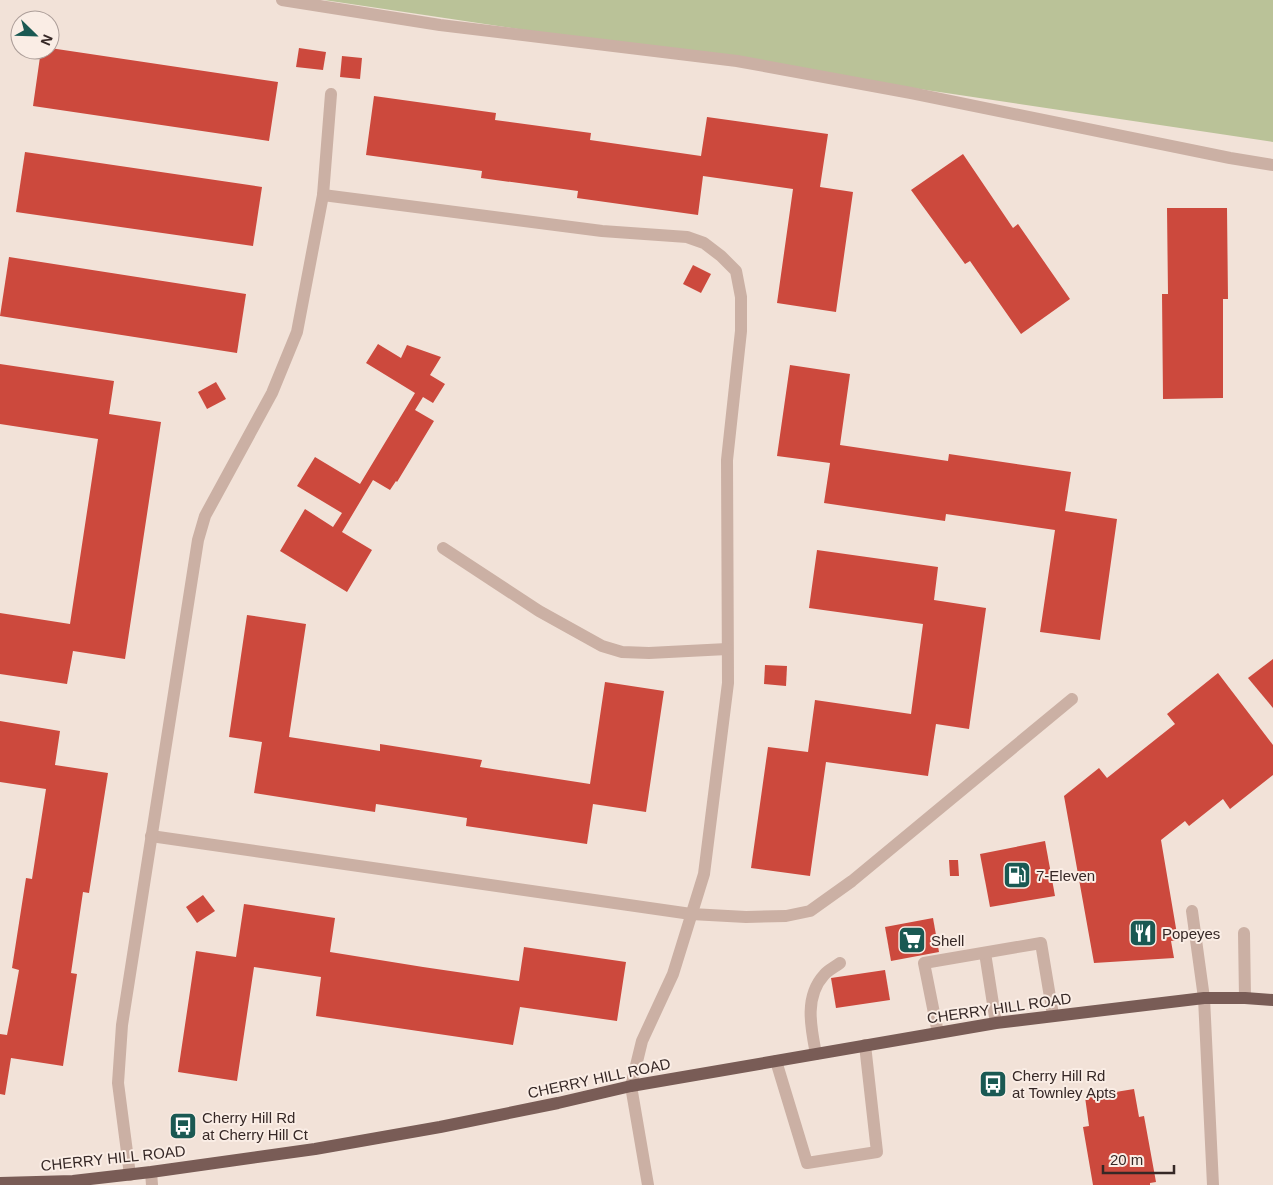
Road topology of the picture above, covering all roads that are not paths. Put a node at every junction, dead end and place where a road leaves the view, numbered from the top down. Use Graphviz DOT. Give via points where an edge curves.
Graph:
graph roads {
  1 [pos="282,0"];
  2 [pos="331,94"];
  3 [pos="1273,165"];
  4 [pos="323,195"];
  5 [pos="443,548"];
  6 [pos="728,649"];
  7 [pos="1072,699"];
  8 [pos="151,836"];
  9 [pos="1192,911"];
  10 [pos="691,914"];
  11 [pos="1244,934"];
  12 [pos="985,953"];
  13 [pos="840,963"];
  14 [pos="1204,998"];
  15 [pos="1245,998"];
  16 [pos="1273,1000"];
  17 [pos="1053,1016"];
  18 [pos="996,1023"];
  19 [pos="938,1033"];
  20 [pos="865,1045"];
  21 [pos="816,1054"];
  22 [pos="776,1061"];
  23 [pos="631,1086"];
  24 [pos="130,1175"];
  25 [pos="152,1179"];
  26 [pos="0,1183"];
  27 [pos="648,1185"];
  28 [pos="1213,1185"];
  1 -- 3 [label="street" via="440,25 737,61"];
  2 -- 4 [label="street"];
  4 -- 6 [label="street" via="602,230 687,236 704,242 736,271 741,297 741,331 726,460"];
  4 -- 8 [label="street" via="297,332 272,393 205,516 198,540"];
  5 -- 6 [label="street" via="539,611 602,646 622,652 649,654"];
  6 -- 10 [label="street" via="728,683 704,874"];
  7 -- 10 [label="street" via="852,881 810,910 778,916"];
  8 -- 10 [label="street"];
  8 -- 24 [label="street" via="122,1025 118,1083"];
  9 -- 14 [label="street"];
  10 -- 23 [label="street" via="673,974 642,1042"];
  11 -- 15 [label="street"];
  12 -- 17 [label="street" via="1041,943"];
  12 -- 18 [label="street"];
  12 -- 19 [label="street" via="924,963"];
  13 -- 21 [label="street" via="824,975 813,995 810,1018"];
  14 -- 15 [label="main road, CHERRY HILL ROAD"];
  14 -- 17 [label="main road, CHERRY HILL ROAD"];
  14 -- 28 [label="street"];
  15 -- 16 [label="main road, CHERRY HILL ROAD"];
  17 -- 18 [label="main road, CHERRY HILL ROAD"];
  18 -- 19 [label="main road, CHERRY HILL ROAD"];
  19 -- 20 [label="main road, CHERRY HILL ROAD"];
  20 -- 21 [label="main road, CHERRY HILL ROAD"];
  20 -- 22 [label="street" via="877,1152 807,1163"];
  21 -- 22 [label="main road, CHERRY HILL ROAD"];
  22 -- 23 [label="main road, CHERRY HILL ROAD"];
  23 -- 25 [label="main road, CHERRY HILL ROAD" via="440,1128"];
  23 -- 27 [label="street"];
  24 -- 25 [label="main road, CHERRY HILL ROAD"];
  24 -- 26 [label="main road, CHERRY HILL ROAD" via="74,1181"];
}
